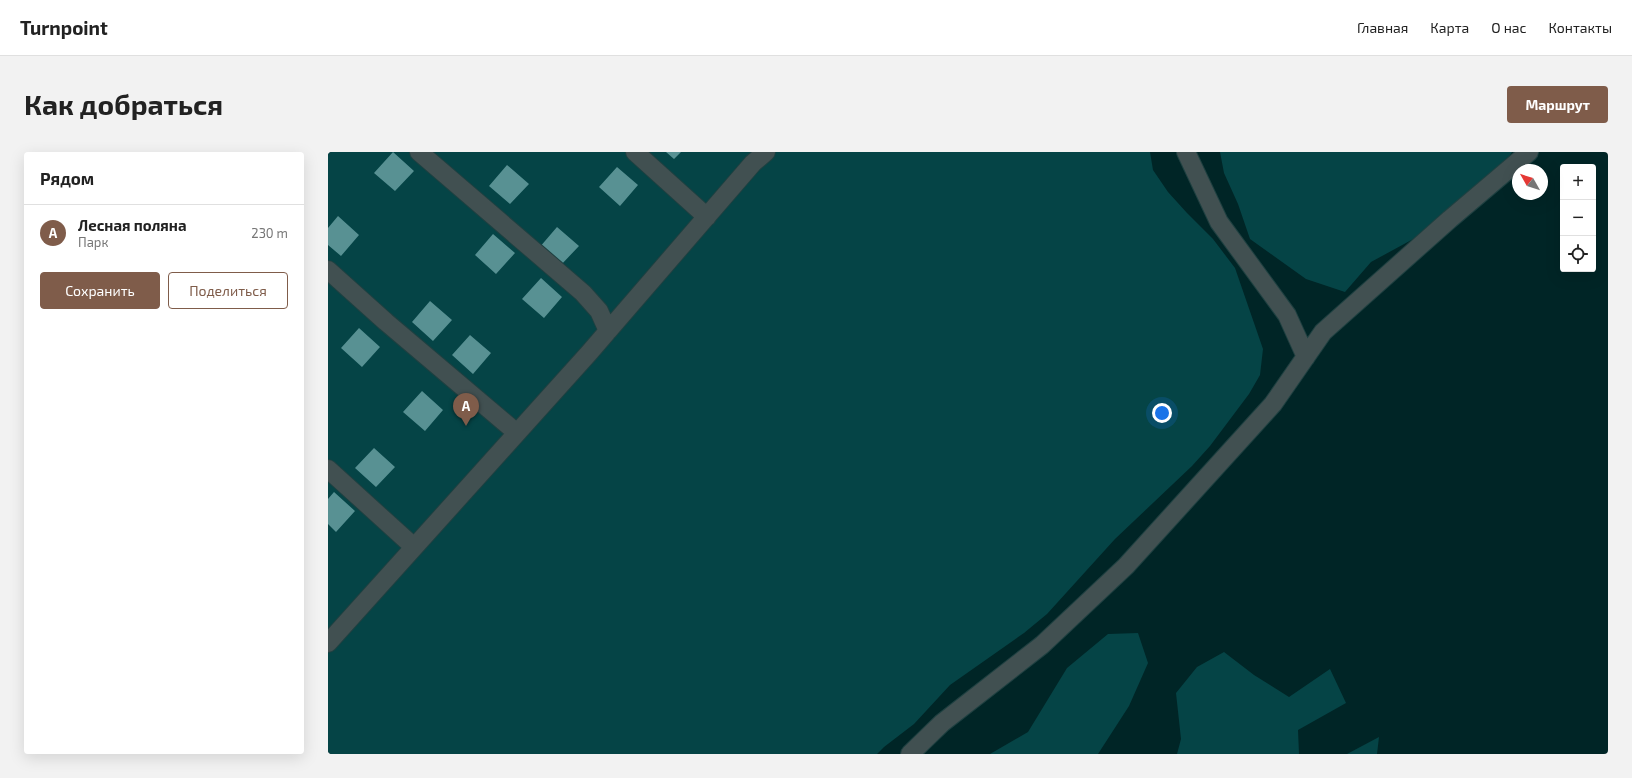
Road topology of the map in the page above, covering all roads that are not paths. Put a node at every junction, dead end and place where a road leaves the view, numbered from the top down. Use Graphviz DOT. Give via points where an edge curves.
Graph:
graph roads {
  1 [pos="419,152"];
  2 [pos="635,152"];
  3 [pos="766,152"];
  4 [pos="1186,152"];
  5 [pos="1529,152"];
  6 [pos="706,217"];
  7 [pos="328,270"];
  8 [pos="608,331"];
  9 [pos="1306,357"];
  10 [pos="516,433"];
  11 [pos="328,469"];
  12 [pos="414,547"];
  13 [pos="328,643"];
  14 [pos="910,754"];
  1 -- 8 [label="street" via="583,293 599,311"];
  2 -- 6 [label="street"];
  3 -- 6 [label="street" via="753,163"];
  4 -- 9 [label="street" via="1219,222 1286,315"];
  5 -- 9 [label="street" via="1323,332"];
  6 -- 8 [label="street"];
  7 -- 10 [label="street"];
  8 -- 10 [label="street"];
  9 -- 14 [label="street" via="1274,404 1126,566 1042,645 942,723"];
  10 -- 12 [label="street"];
  11 -- 12 [label="street"];
  12 -- 13 [label="street"];
}
